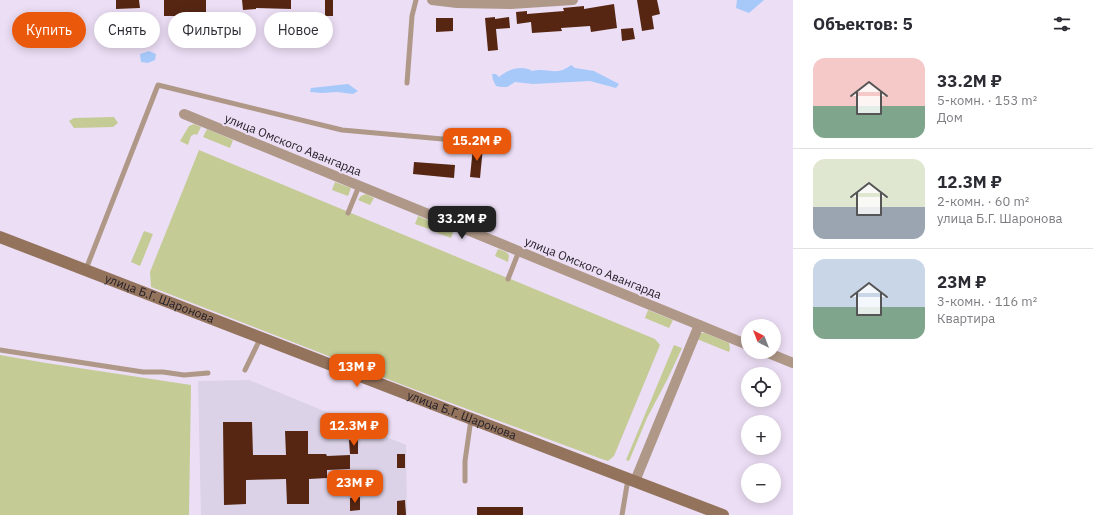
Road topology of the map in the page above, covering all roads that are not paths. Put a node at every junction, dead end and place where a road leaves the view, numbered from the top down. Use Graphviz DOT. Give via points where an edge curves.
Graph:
graph roads {
  1 [pos="416,0"];
  2 [pos="432,0"];
  3 [pos="573,0"];
  4 [pos="407,83"];
  5 [pos="181,113"];
  6 [pos="465,141"];
  7 [pos="359,186"];
  8 [pos="348,213"];
  9 [pos="0,237"];
  10 [pos="519,251"];
  11 [pos="86,270"];
  12 [pos="508,279"];
  13 [pos="699,325"];
  14 [pos="261,337"];
  15 [pos="741,342"];
  16 [pos="0,350"];
  17 [pos="781,358"];
  18 [pos="793,363"];
  19 [pos="245,370"];
  20 [pos="208,373"];
  21 [pos="471,419"];
  22 [pos="632,480"];
  23 [pos="464,481"];
  24 [pos="622,515"];
  25 [pos="723,515"];
  1 -- 4 [label="lane" via="412,16"];
  2 -- 3 [label="street" via="511,4"];
  5 -- 7 [label="street, улица Омского Авангарда"];
  6 -- 11 [label="lane" via="342,130 158,85"];
  7 -- 8 [label="lane"];
  7 -- 10 [label="street, улица Омского Авангарда"];
  9 -- 11 [label="main road, улица Б.Г. Шаронова"];
  10 -- 12 [label="lane"];
  10 -- 13 [label="street, улица Омского Авангарда"];
  11 -- 14 [label="main road, улица Б.Г. Шаронова"];
  13 -- 15 [label="street, улица Омского Авангарда"];
  13 -- 22 [label="street"];
  14 -- 19 [label="lane"];
  14 -- 21 [label="main road, улица Б.Г. Шаронова"];
  16 -- 20 [label="lane" via="143,372 184,375"];
  17 -- 18 [label="street"];
  21 -- 22 [label="main road, улица Б.Г. Шаронова"];
  21 -- 23 [label="lane"];
  22 -- 24 [label="lane"];
  22 -- 25 [label="main road, улица Б.Г. Шаронова"];
}
